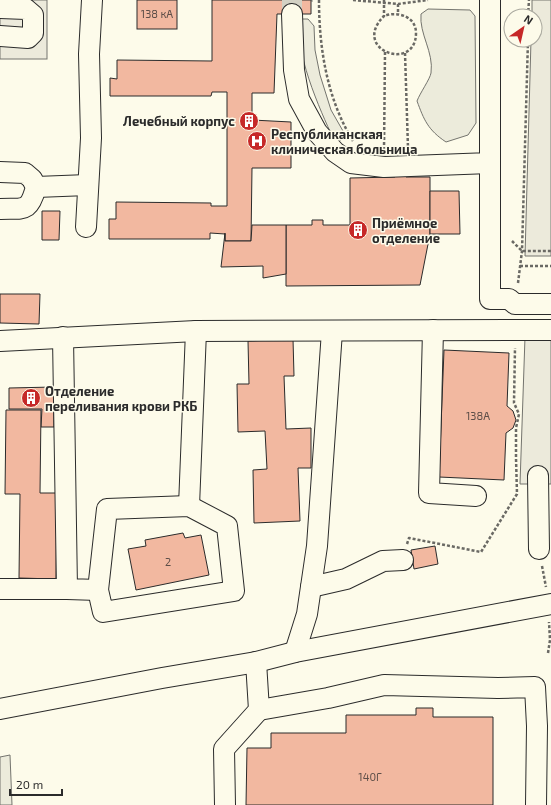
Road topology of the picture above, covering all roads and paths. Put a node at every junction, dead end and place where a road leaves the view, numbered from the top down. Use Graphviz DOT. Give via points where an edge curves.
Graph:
graph roads {
  1 [pos="92,0"];
  2 [pos="319,0"];
  3 [pos="353,0"];
  4 [pos="384,0"];
  5 [pos="405,0"];
  6 [pos="428,0"];
  7 [pos="490,0"];
  8 [pos="384,4"];
  9 [pos="398,4"];
  10 [pos="405,4"];
  11 [pos="0,8"];
  12 [pos="398,13"];
  13 [pos="292,14"];
  14 [pos="384,16"];
  15 [pos="0,36"];
  16 [pos="528,48"];
  17 [pos="385,52"];
  18 [pos="405,53"];
  19 [pos="357,145"];
  20 [pos="490,163"];
  21 [pos="384,167"];
  22 [pos="409,167"];
  23 [pos="0,172"];
  24 [pos="88,185"];
  25 [pos="36,187"];
  26 [pos="0,210"];
  27 [pos="86,227"];
  28 [pos="512,241"];
  29 [pos="522,251"];
  30 [pos="551,251"];
  31 [pos="520,266"];
  32 [pos="551,266"];
  33 [pos="551,294"];
  34 [pos="513,297"];
  35 [pos="551,304"];
  36 [pos="332,330"];
  37 [pos="433,330"];
  38 [pos="515,330"];
  39 [pos="551,330"];
  40 [pos="196,331"];
  41 [pos="63,337"];
  42 [pos="0,341"];
  43 [pos="538,476"];
  44 [pos="476,496"];
  45 [pos="188,506"];
  46 [pos="539,549"];
  47 [pos="403,560"];
  48 [pos="311,587"];
  49 [pos="0,589"];
  50 [pos="67,589"];
  51 [pos="98,590"];
  52 [pos="551,604"];
  53 [pos="295,652"];
  54 [pos="256,662"];
  55 [pos="0,709"];
  56 [pos="259,710"];
  57 [pos="544,726"];
  58 [pos="225,805"];
  59 [pos="536,805"];
  1 -- 24 [label="street"];
  2 -- 19 [label="path" via="322,59 342,120"];
  3 -- 8 [label="path"];
  4 -- 8 [label="path"];
  5 -- 10 [label="path"];
  6 -- 10 [label="path"];
  7 -- 20 [label="street"];
  8 -- 9 [label="path"];
  8 -- 14 [label="path"];
  9 -- 10 [label="path"];
  9 -- 12 [label="path"];
  11 -- 15 [label="street" via="26,9 33,15 33,33 28,38"];
  12 -- 14 [label="path"];
  12 -- 18 [label="path" via="407,17 414,25 416,33 415,42"];
  13 -- 21 [label="street" via="294,70 299,99 316,132 351,164"];
  14 -- 17 [label="path" via="374,32 375,41"];
  16 -- 29 [label="path"];
  17 -- 18 [label="path" via="394,55"];
  17 -- 21 [label="path"];
  18 -- 22 [label="path"];
  20 -- 22 [label="street"];
  20 -- 34 [label="street" via="490,299"];
  21 -- 22 [label="street"];
  23 -- 25 [label="street" via="25,173"];
  24 -- 25 [label="street"];
  24 -- 27 [label="street"];
  25 -- 26 [label="street" via="32,202 24,208"];
  28 -- 29 [label="path"];
  29 -- 30 [label="path"];
  29 -- 31 [label="path"];
  31 -- 32 [label="path"];
  31 -- 34 [label="path"];
  33 -- 34 [label="street"];
  34 -- 35 [label="street" via="515,304"];
  36 -- 37 [label="street"];
  36 -- 40 [label="street"];
  36 -- 48 [label="street" via="321,508"];
  37 -- 38 [label="street"];
  37 -- 44 [label="street" via="430,493"];
  38 -- 39 [label="street"];
  38 -- 47 [label="path" via="514,403 519,414 516,428 517,494 481,552 409,538"];
  40 -- 41 [label="street"];
  40 -- 45 [label="street"];
  41 -- 42 [label="street"];
  41 -- 50 [label="street"];
  43 -- 46 [label="street"];
  45 -- 51 [label="street" via="107,509"];
  45 -- 51 [label="street" via="227,526 234,591 103,612"];
  47 -- 48 [label="street" via="383,561 346,579"];
  48 -- 53 [label="street" via="307,614"];
  49 -- 50 [label="street"];
  50 -- 51 [label="street"];
  52 -- 53 [label="street"];
  53 -- 54 [label="street"];
  54 -- 55 [label="street"];
  54 -- 56 [label="street"];
  56 -- 57 [label="street" via="384,685 535,687"];
  56 -- 58 [label="street" via="224,748"];
  57 -- 59 [label="street"];
}
